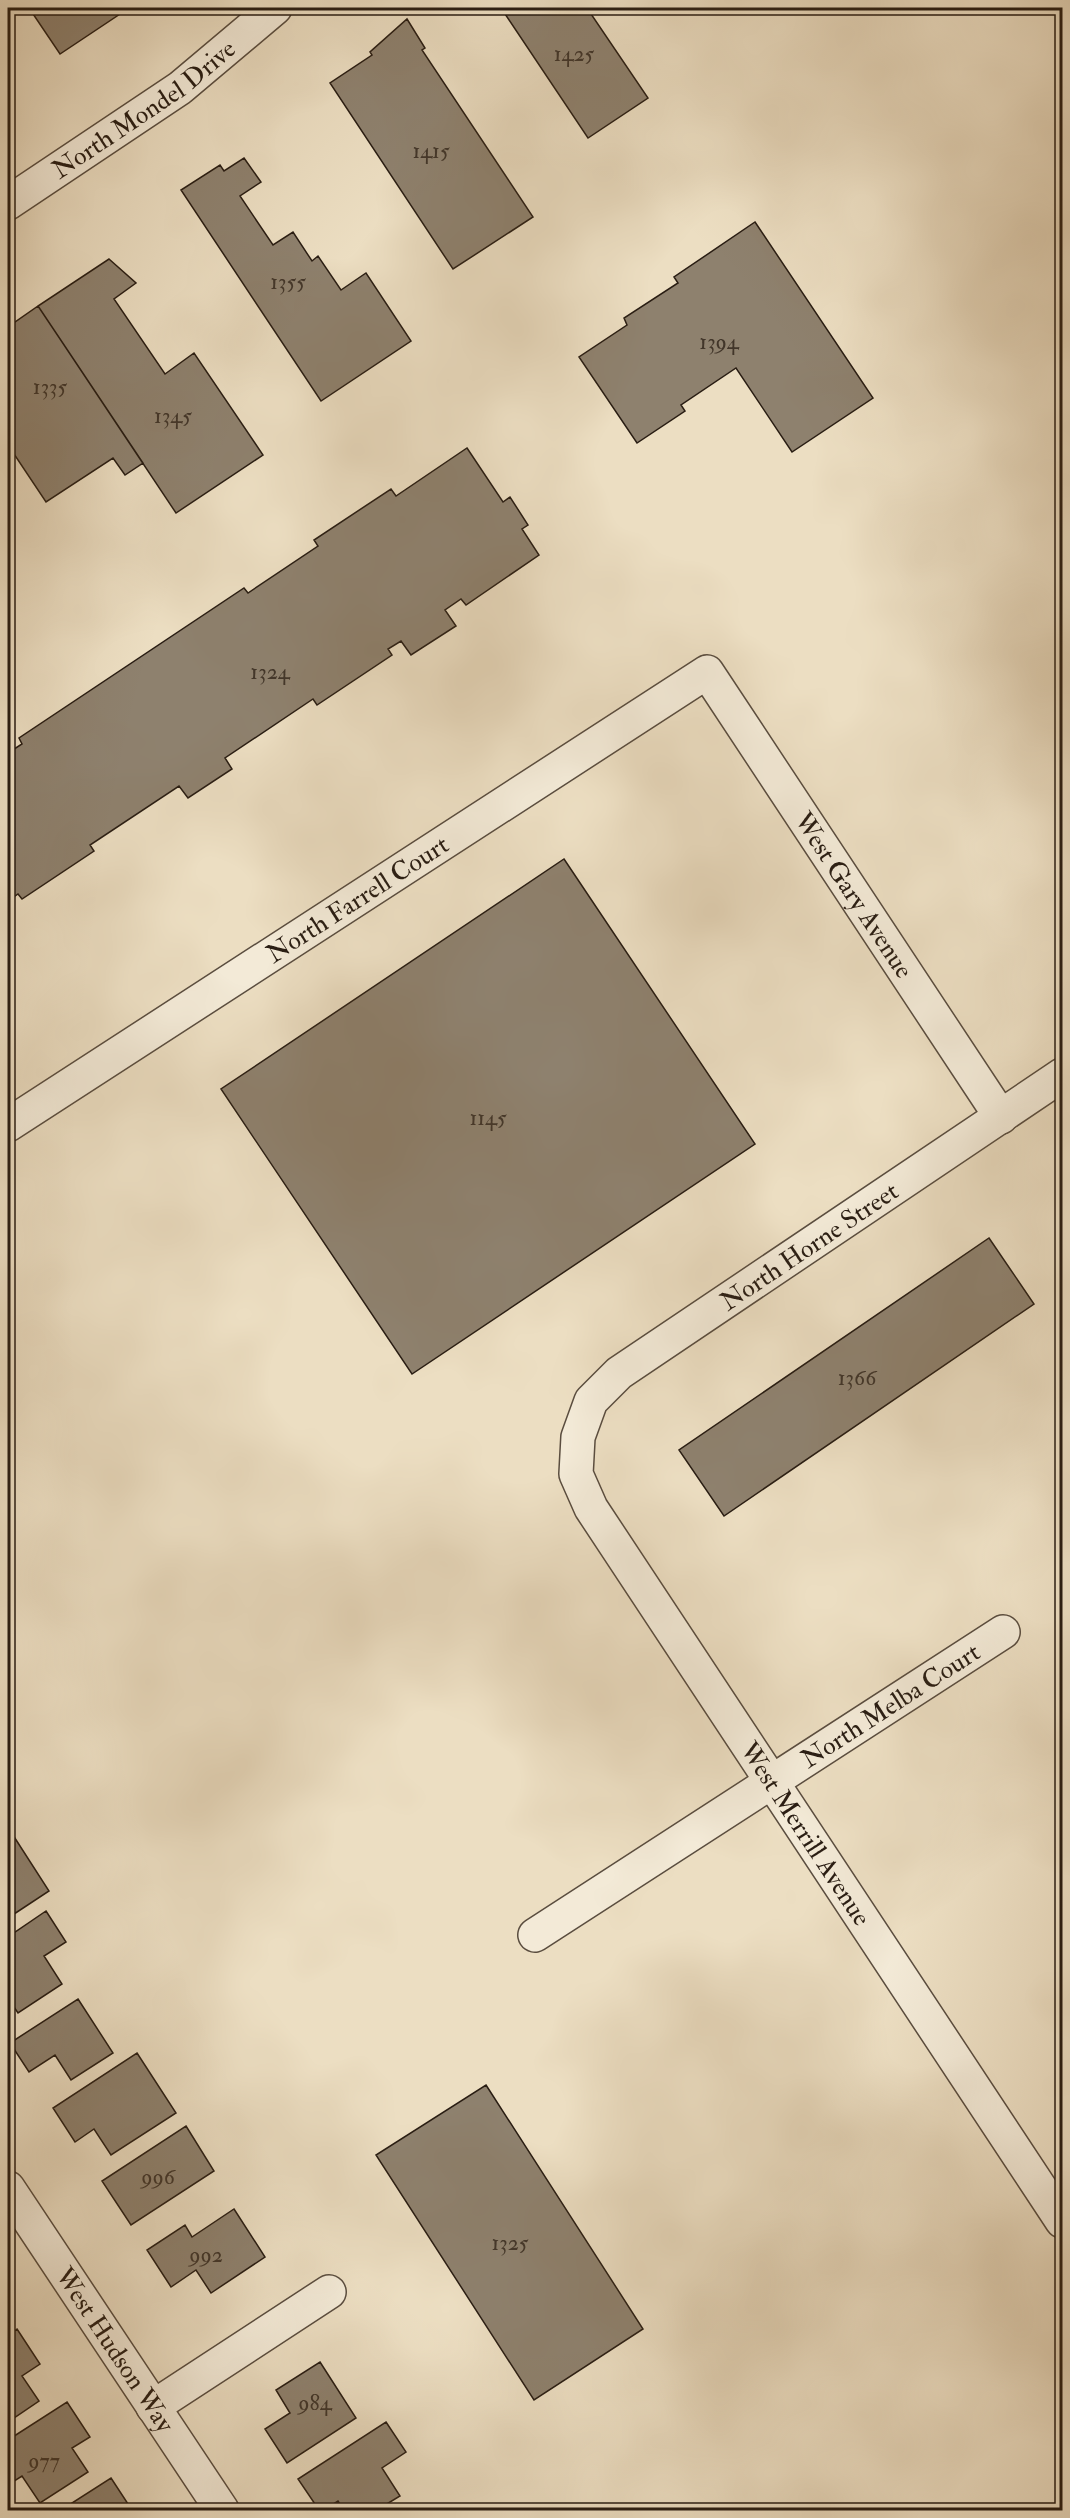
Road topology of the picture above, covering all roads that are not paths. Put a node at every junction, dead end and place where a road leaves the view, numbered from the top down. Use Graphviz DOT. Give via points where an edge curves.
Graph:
graph roads {
  1 [pos="275,8"];
  2 [pos="8,203"];
  3 [pos="707,672"];
  4 [pos="1062,1075"];
  5 [pos="1001,1117"];
  6 [pos="8,1125"];
  7 [pos="578,1437"];
  8 [pos="1004,1632"];
  9 [pos="773,1782"];
  10 [pos="535,1935"];
  11 [pos="8,2188"];
  12 [pos="1062,2221"];
  13 [pos="328,2292"];
  14 [pos="153,2408"];
  15 [pos="222,2511"];
  1 -- 2 [label="street, North Mondel Drive" via="180,88"];
  3 -- 5 [label="street, West Gary Avenue"];
  3 -- 6 [label="street, North Farrell Court"];
  4 -- 5 [label="street, North Horne Street"];
  5 -- 7 [label="street, North Horne Street" via="620,1373 591,1401"];
  7 -- 9 [label="street, West Merrill Avenue" via="576,1474 591,1508"];
  8 -- 9 [label="street, North Melba Court"];
  9 -- 10 [label="street, North Melba Court"];
  9 -- 12 [label="street, West Merrill Avenue"];
  11 -- 14 [label="street, West Hudson Way"];
  13 -- 14 [label="street"];
  14 -- 15 [label="street, West Hudson Way"];
}
